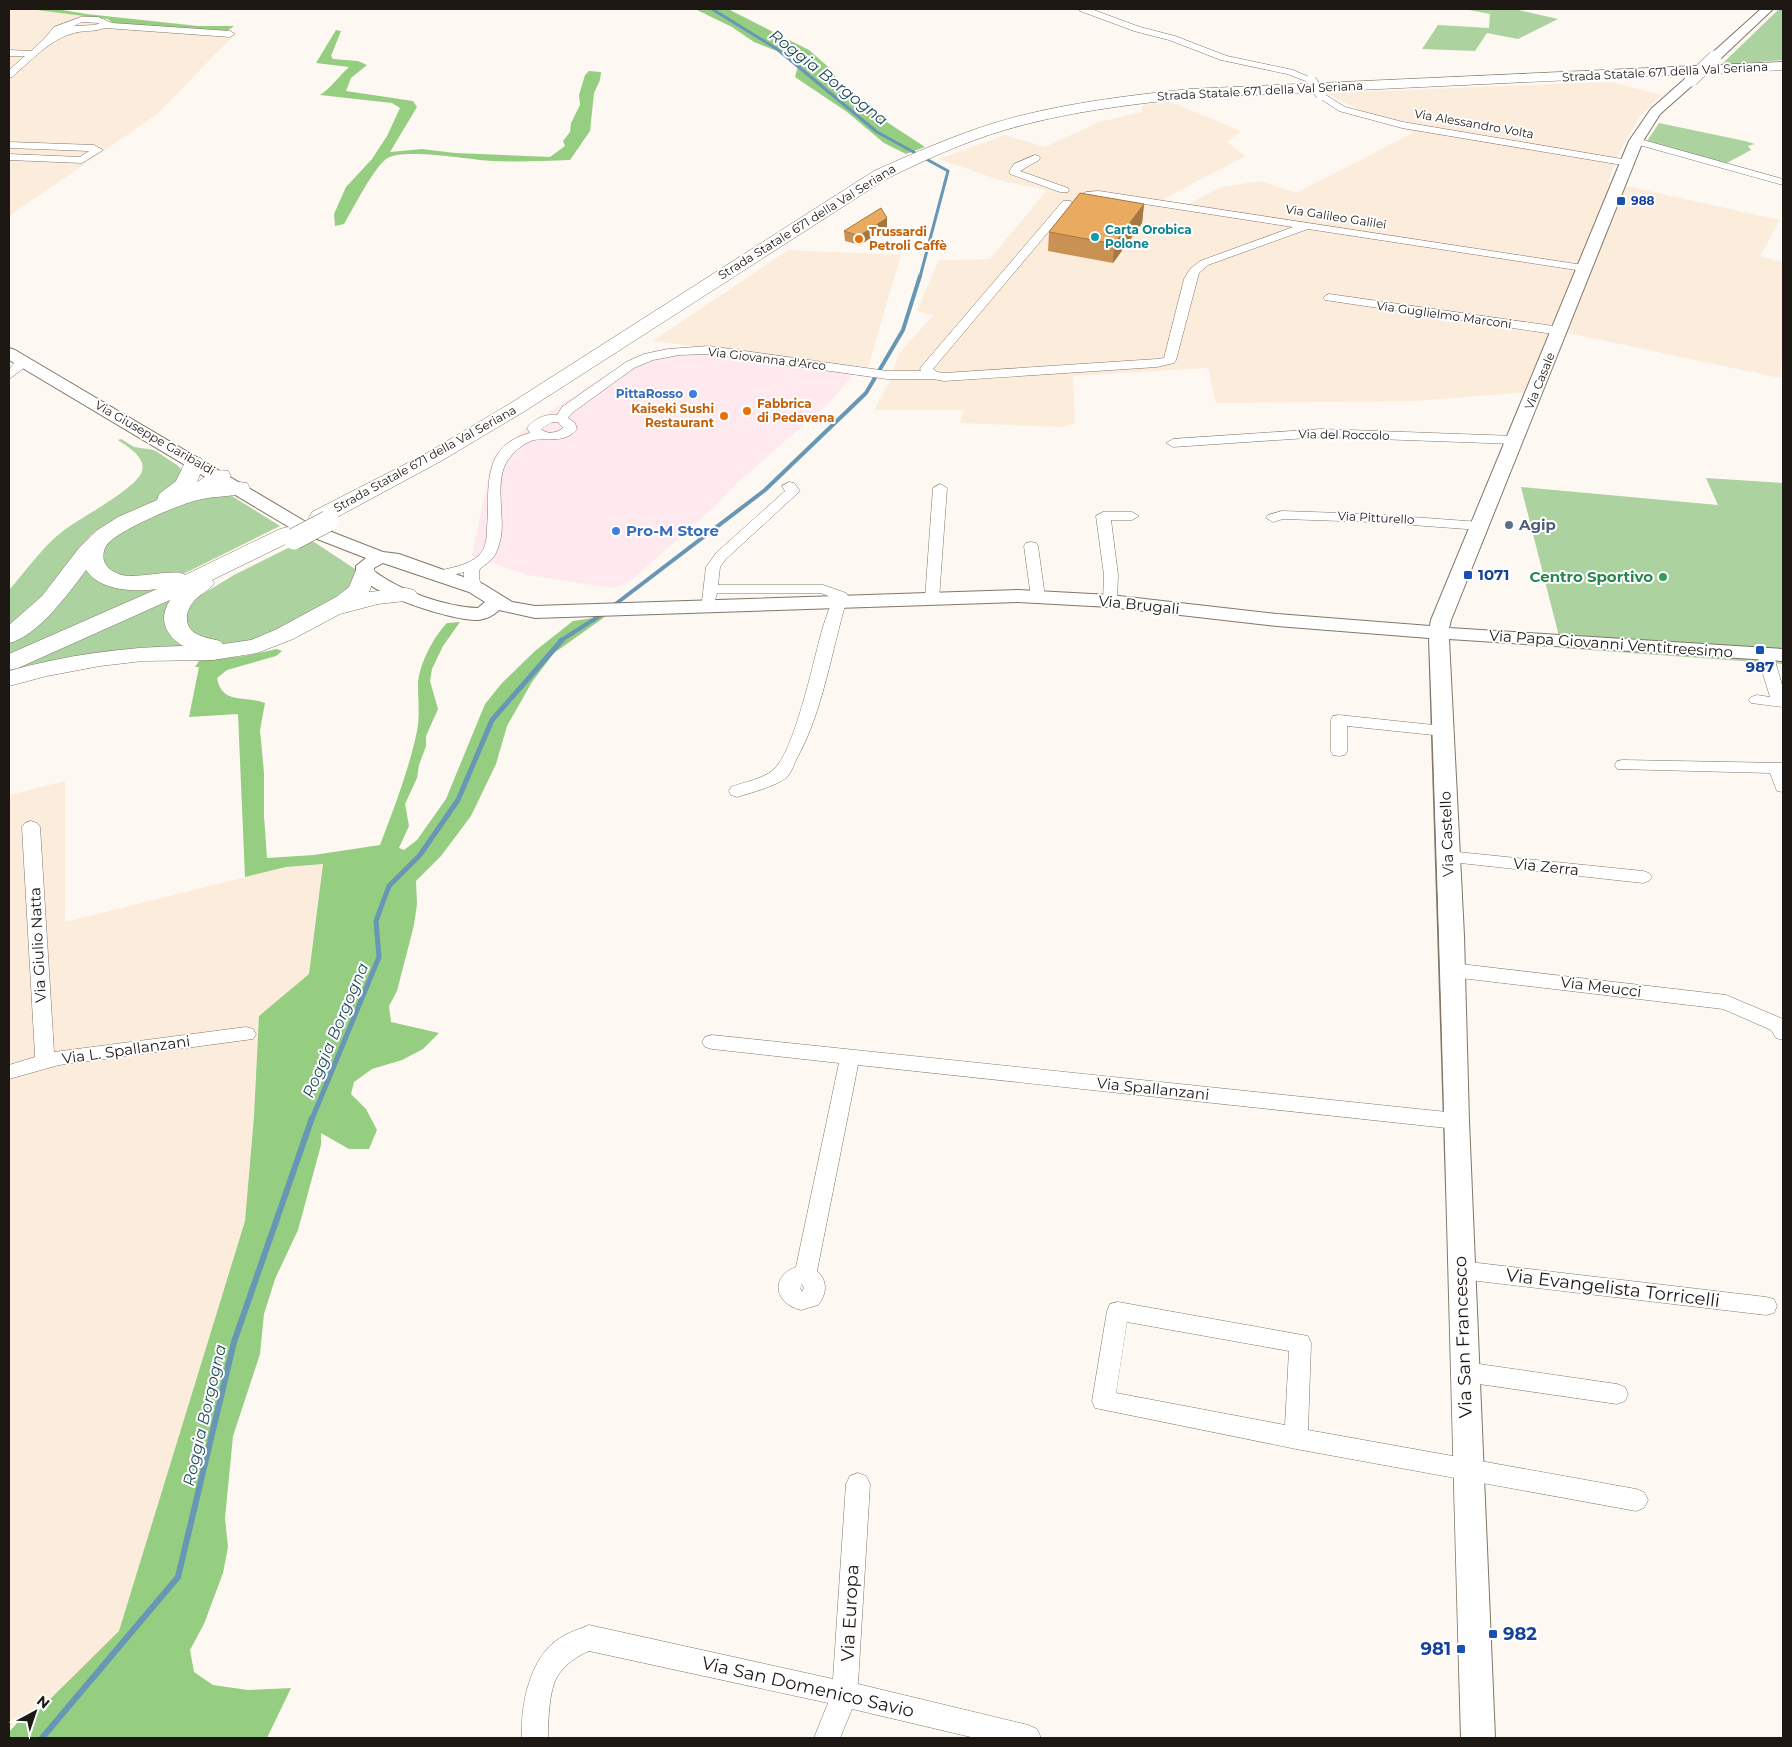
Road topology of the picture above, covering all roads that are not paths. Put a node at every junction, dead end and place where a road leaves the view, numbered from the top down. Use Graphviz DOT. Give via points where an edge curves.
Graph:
graph roads {
  1 [pos="1083,9"];
  2 [pos="1766,9"];
  3 [pos="230,34"];
  4 [pos="9,53"];
  5 [pos="34,54"];
  6 [pos="1783,66"];
  7 [pos="9,75"];
  8 [pos="1640,135"];
  9 [pos="9,144"];
  10 [pos="22,145"];
  11 [pos="1036,158"];
  12 [pos="1628,163"];
  13 [pos="1783,182"];
  14 [pos="1064,190"];
  15 [pos="1086,195"];
  16 [pos="1067,203"];
  17 [pos="1306,226"];
  18 [pos="1583,268"];
  19 [pos="1329,298"];
  20 [pos="1560,331"];
  21 [pos="9,353"];
  22 [pos="24,362"];
  23 [pos="9,375"];
  24 [pos="934,375"];
  25 [pos="1515,440"];
  26 [pos="1173,443"];
  27 [pos="194,462"];
  28 [pos="220,476"];
  29 [pos="789,486"];
  30 [pos="239,488"];
  31 [pos="940,488"];
  32 [pos="185,492"];
  33 [pos="1132,516"];
  34 [pos="1273,518"];
  35 [pos="303,526"];
  36 [pos="1480,526"];
  37 [pos="95,544"];
  38 [pos="1031,546"];
  39 [pos="370,565"];
  40 [pos="475,565"];
  41 [pos="439,575"];
  42 [pos="476,588"];
  43 [pos="406,595"];
  44 [pos="1038,597"];
  45 [pos="709,598"];
  46 [pos="932,598"];
  47 [pos="495,600"];
  48 [pos="1110,601"];
  49 [pos="839,602"];
  50 [pos="628,610"];
  51 [pos="535,612"];
  52 [pos="326,613"];
  53 [pos="479,614"];
  54 [pos="1439,633"];
  55 [pos="9,636"];
  56 [pos="234,649"];
  57 [pos="1774,655"];
  58 [pos="9,662"];
  59 [pos="9,679"];
  60 [pos="1757,700"];
  61 [pos="1443,731"];
  62 [pos="1339,751"];
  63 [pos="1623,765"];
  64 [pos="1780,768"];
  65 [pos="1783,787"];
  66 [pos="737,791"];
  67 [pos="31,827"];
  68 [pos="1448,857"];
  69 [pos="1643,878"];
  70 [pos="1452,936"];
  71 [pos="1452,970"];
  72 [pos="1783,1033"];
  73 [pos="246,1034"];
  74 [pos="712,1042"];
  75 [pos="850,1057"];
  76 [pos="43,1062"];
  77 [pos="9,1072"];
  78 [pos="1456,1121"];
  79 [pos="1461,1270"];
  80 [pos="805,1276"];
  81 [pos="1766,1306"];
  82 [pos="1465,1372"];
  83 [pos="1617,1394"];
  84 [pos="1296,1438"];
  85 [pos="1468,1468"];
  86 [pos="858,1484"];
  87 [pos="1636,1500"];
  88 [pos="845,1694"];
  89 [pos="535,1738"];
  90 [pos="827,1738"];
  91 [pos="1028,1738"];
  92 [pos="1478,1738"];
  1 -- 12 [label="street, Via Alessandro Volta, bridge" via="1224,58 1290,72 1311,80 1321,95 1342,109 1402,125"];
  2 -- 8 [label="street, Via Casale, bridge" via="1655,112"];
  3 -- 5 [label="street" via="105,25 88,30 71,27"];
  4 -- 5 [label="street"];
  5 -- 7 [label="street"];
  6 -- 35 [label="highway, Strada Statale 671 della Val Seriana" via="1169,94 1048,114 989,130 898,165 518,407 408,472 364,503"];
  8 -- 12 [label="street, Via Casale"];
  8 -- 13 [label="street"];
  9 -- 10 [label="street"];
  10 -- 10 [label="street" via="9,157 82,160 98,150"];
  11 -- 14 [label="street" via="1018,166 1014,172"];
  12 -- 18 [label="street, Via Casale"];
  14 -- 15 [label="street" via="1077,190"];
  14 -- 16 [label="street" via="1054,196 1056,200"];
  15 -- 16 [label="street" via="1083,201"];
  15 -- 17 [label="street, Via Galileo Galilei" via="1099,194"];
  16 -- 24 [label="street" via="926,369"];
  17 -- 18 [label="street, Via Galileo Galilei"];
  17 -- 24 [label="street, Via Giovanna d'Arco" via="1204,263 1194,271 1170,360 996,374"];
  18 -- 20 [label="street, Via Casale"];
  19 -- 20 [label="street, Via Guglielmo Marconi"];
  20 -- 25 [label="street, Via Casale"];
  21 -- 22 [label="street, Via Giuseppe Garibaldi"];
  22 -- 23 [label="street"];
  22 -- 27 [label="street, Via Giuseppe Garibaldi"];
  24 -- 40 [label="street, Via Giovanna d'Arco" via="887,375 709,350 654,356 631,364 567,410 561,419 570,426 567,432 519,443 505,453 496,475 492,545 487,556"];
  25 -- 26 [label="street, Via del Roccolo" via="1322,433"];
  25 -- 36 [label="street, Via Casale"];
  27 -- 28 [label="street, Via Giuseppe Garibaldi"];
  27 -- 32 [label="highway"];
  28 -- 30 [label="street, Via Giuseppe Garibaldi"];
  28 -- 32 [label="highway" via="207,486"];
  29 -- 45 [label="street" via="793,491 713,567"];
  30 -- 32 [label="highway"];
  30 -- 35 [label="street, Via Giuseppe Garibaldi"];
  31 -- 46 [label="street"];
  32 -- 37 [label="highway" via="113,529"];
  33 -- 48 [label="street" via="1103,516"];
  34 -- 36 [label="street, Via Pitturello" via="1282,514 1342,516"];
  35 -- 37 [label="highway" via="199,570 150,584 126,583 107,577 95,568 91,558"];
  35 -- 39 [label="street, Via Giuseppe Garibaldi" via="314,539"];
  35 -- 56 [label="highway" via="198,585 175,610 174,622 180,634 194,643"];
  35 -- 58 [label="highway" via="132,610"];
  36 -- 54 [label="street, Via Casale" via="1441,620"];
  37 -- 55 [label="highway" via="50,601"];
  38 -- 44 [label="street"];
  39 -- 41 [label="street, Via Giuseppe Garibaldi" via="392,558"];
  39 -- 43 [label="street, Via Giuseppe Garibaldi" via="375,581"];
  39 -- 52 [label="highway" via="359,590"];
  40 -- 41 [label="street"];
  40 -- 42 [label="street" via="470,580"];
  41 -- 42 [label="street, Via Giuseppe Garibaldi"];
  42 -- 47 [label="street, Via Giuseppe Garibaldi"];
  43 -- 52 [label="highway" via="378,597"];
  43 -- 53 [label="street, Via Giuseppe Garibaldi" via="460,612"];
  44 -- 46 [label="street, Via Brugali"];
  44 -- 48 [label="street, Via Brugali"];
  45 -- 49 [label="street, Via Brugali"];
  45 -- 50 [label="street, Via Brugali"];
  46 -- 49 [label="street, Via Brugali"];
  47 -- 51 [label="street, Via Giuseppe Garibaldi" via="511,608"];
  47 -- 53 [label="street" via="491,608"];
  48 -- 54 [label="street, Via Brugali" via="1277,620"];
  49 -- 66 [label="street" via="797,744 781,773"];
  50 -- 51 [label="street, Via Giuseppe Garibaldi"];
  51 -- 53 [label="street, Via Giuseppe Garibaldi" via="526,615"];
  52 -- 56 [label="highway" via="256,646"];
  54 -- 57 [label="street, Via Papa Giovanni Ventitreesimo"];
  54 -- 61 [label="street, Via Castello"];
  56 -- 59 [label="highway" via="100,659 44,668"];
  57 -- 60 [label="street" via="1780,703"];
  61 -- 62 [label="street" via="1339,720"];
  61 -- 68 [label="street, Via Castello"];
  63 -- 64 [label="street"];
  64 -- 65 [label="street"];
  67 -- 76 [label="street, Via Giulio Natta"];
  68 -- 69 [label="street, Via Zerra"];
  68 -- 70 [label="street, Via Castello"];
  70 -- 71 [label="street, Via San Francesco"];
  71 -- 72 [label="street, Via Meucci" via="1726,1002 1778,1025"];
  71 -- 78 [label="street, Via San Francesco"];
  73 -- 76 [label="street, Via L. Spallanzani"];
  74 -- 75 [label="street, Via Spallanzani"];
  75 -- 78 [label="street, Via Spallanzani"];
  75 -- 80 [label="street"];
  76 -- 77 [label="street, Via L. Spallanzani"];
  78 -- 79 [label="street, Via San Francesco"];
  79 -- 81 [label="street, Via Evangelista Torricelli"];
  79 -- 82 [label="street, Via San Francesco"];
  82 -- 83 [label="street"];
  82 -- 85 [label="street, Via San Francesco"];
  84 -- 84 [label="street" via="1300,1343 1118,1311 1103,1401"];
  84 -- 85 [label="street"];
  85 -- 87 [label="street"];
  85 -- 92 [label="street, Via San Francesco"];
  86 -- 88 [label="street, Via Europa"];
  88 -- 89 [label="street, Via San Domenico Savio" via="589,1638 568,1647 545,1671 534,1719"];
  88 -- 90 [label="street, Via Europa"];
  88 -- 91 [label="street, Via San Domenico Savio"];
}
